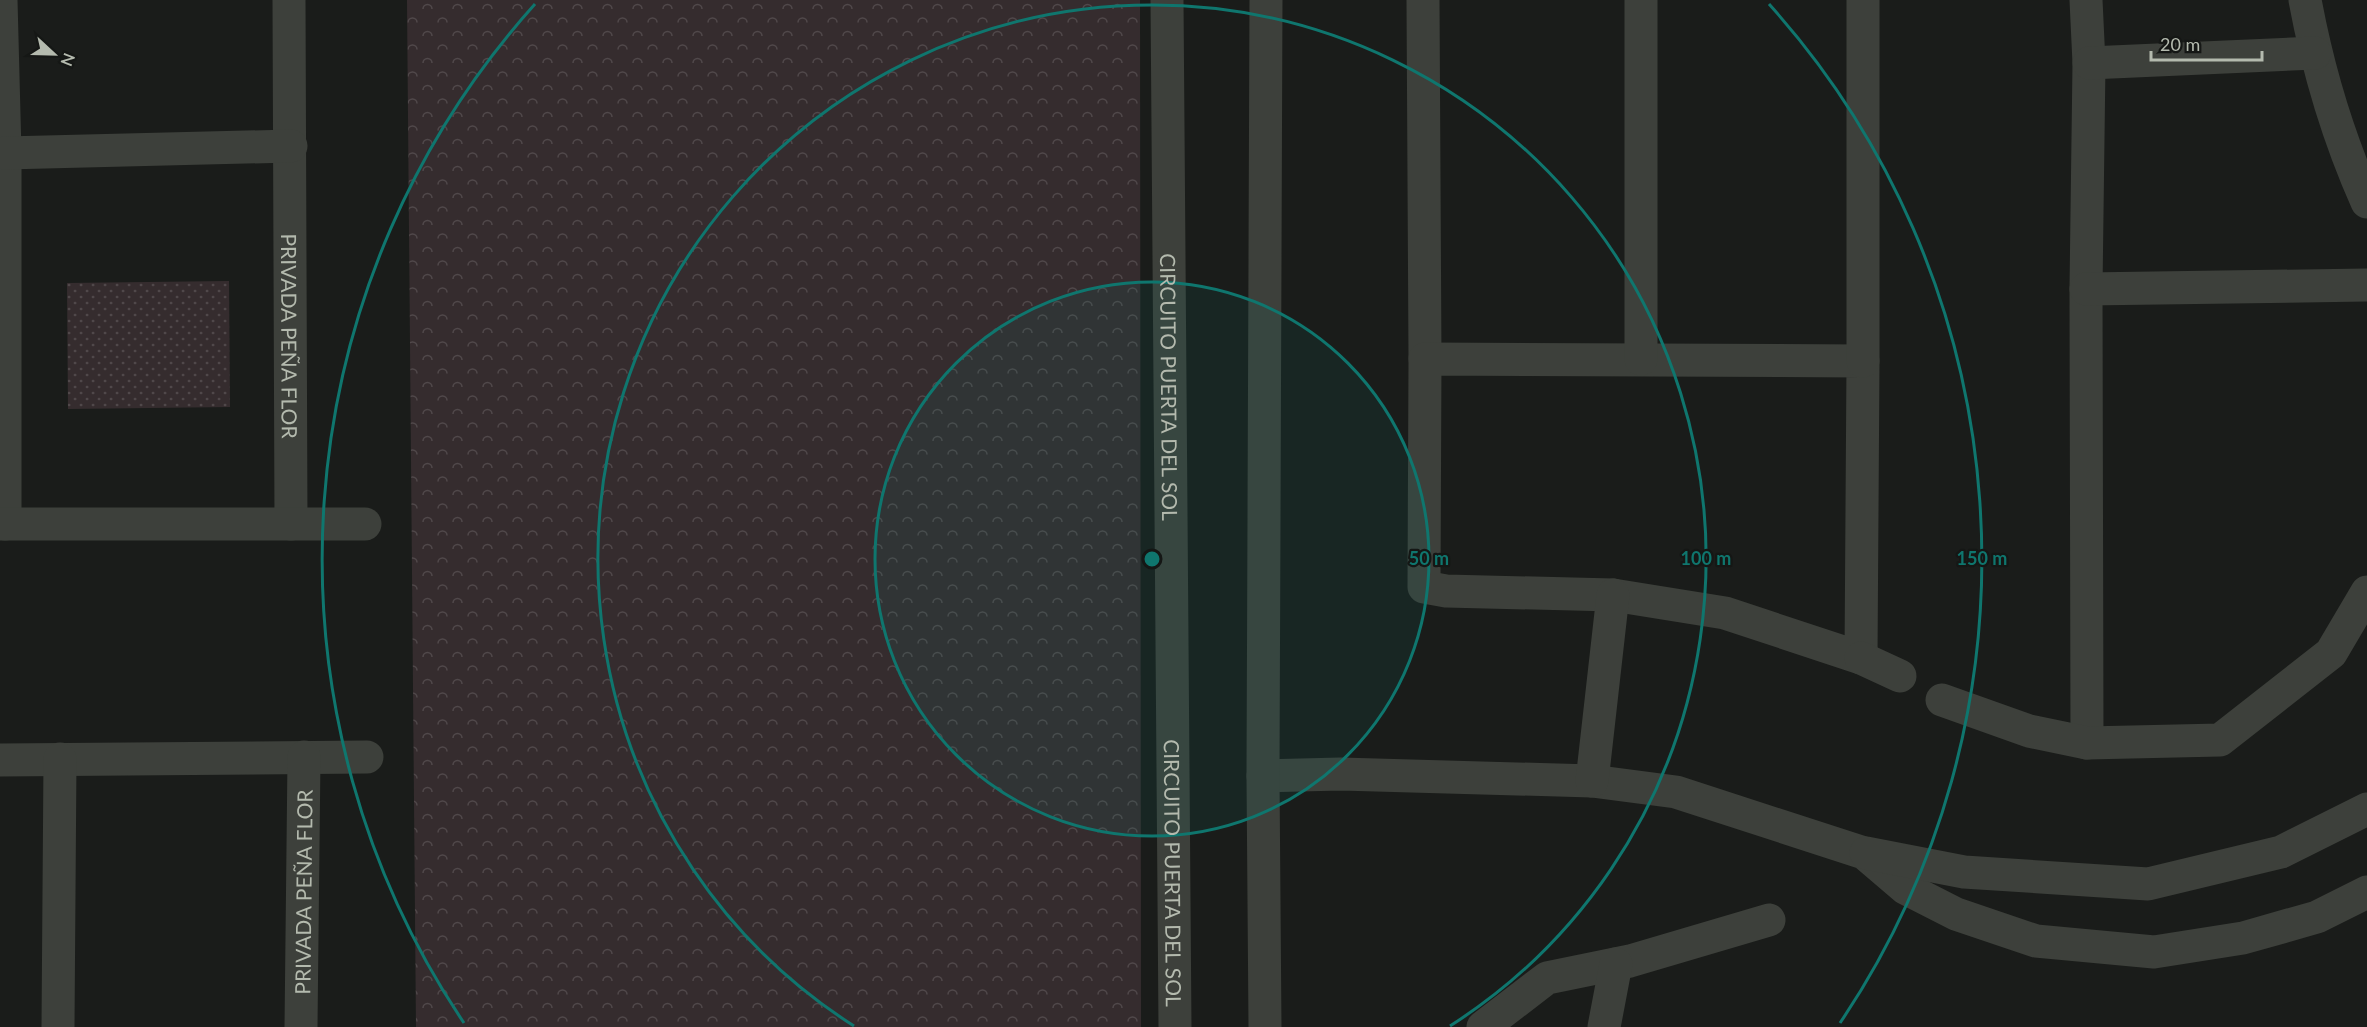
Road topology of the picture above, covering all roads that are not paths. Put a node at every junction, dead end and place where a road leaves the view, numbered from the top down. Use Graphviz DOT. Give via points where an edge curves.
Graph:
graph roads {
  1 [pos="1,0"];
  2 [pos="289,0"];
  3 [pos="1167,0"];
  4 [pos="1266,0"];
  5 [pos="1424,0"];
  6 [pos="1641,0"];
  7 [pos="1863,0"];
  8 [pos="2086,0"];
  9 [pos="2305,0"];
  10 [pos="2315,53"];
  11 [pos="2089,63"];
  12 [pos="291,146"];
  13 [pos="5,153"];
  14 [pos="2367,202"];
  15 [pos="2367,285"];
  16 [pos="2086,289"];
  17 [pos="1641,359"];
  18 [pos="1425,360"];
  19 [pos="1863,361"];
  20 [pos="3,524"];
  21 [pos="291,524"];
  22 [pos="365,524"];
  23 [pos="2367,592"];
  24 [pos="1613,595"];
  25 [pos="1861,658"];
  26 [pos="1900,676"];
  27 [pos="1942,700"];
  28 [pos="2087,743"];
  29 [pos="304,757"];
  30 [pos="367,757"];
  31 [pos="60,759"];
  32 [pos="0,760"];
  33 [pos="1263,776"];
  34 [pos="1592,781"];
  35 [pos="2367,810"];
  36 [pos="1864,853"];
  37 [pos="2367,892"];
  38 [pos="1769,921"];
  39 [pos="1616,964"];
  40 [pos="58,1027"];
  41 [pos="302,1027"];
  42 [pos="1175,1027"];
  43 [pos="1265,1027"];
  44 [pos="1483,1027"];
  45 [pos="1604,1027"];
  1 -- 13 [label="street"];
  2 -- 12 [label="street, PRIVADA PEÑA FLOR"];
  3 -- 42 [label="street, CIRCUITO PUERTA DEL SOL"];
  4 -- 33 [label="street"];
  5 -- 18 [label="street"];
  6 -- 17 [label="street"];
  7 -- 19 [label="street"];
  8 -- 11 [label="street"];
  9 -- 10 [label="street"];
  10 -- 11 [label="street"];
  10 -- 14 [label="street" via="2348,159"];
  11 -- 16 [label="street"];
  12 -- 13 [label="street"];
  12 -- 21 [label="street, PRIVADA PEÑA FLOR"];
  13 -- 20 [label="street"];
  15 -- 16 [label="street"];
  16 -- 28 [label="street"];
  17 -- 18 [label="street"];
  17 -- 19 [label="street"];
  18 -- 24 [label="street" via="1424,587 1446,591"];
  19 -- 25 [label="street"];
  20 -- 21 [label="street"];
  21 -- 22 [label="street"];
  23 -- 28 [label="street" via="2331,653 2220,740"];
  24 -- 25 [label="street" via="1725,613"];
  24 -- 34 [label="street"];
  25 -- 26 [label="street"];
  27 -- 28 [label="street" via="2029,731"];
  29 -- 30 [label="street"];
  29 -- 31 [label="street"];
  29 -- 41 [label="street, PRIVADA PEÑA FLOR"];
  31 -- 32 [label="street"];
  31 -- 40 [label="street"];
  33 -- 34 [label="street" via="1341,774"];
  33 -- 43 [label="street"];
  34 -- 36 [label="street" via="1676,792"];
  35 -- 36 [label="street" via="2281,852 2148,884 1964,872"];
  36 -- 37 [label="street" via="1905,888 1956,914 2036,941 2154,952 2243,938 2306,920"];
  38 -- 39 [label="street"];
  39 -- 44 [label="street" via="1547,978"];
  39 -- 45 [label="street"];
}
